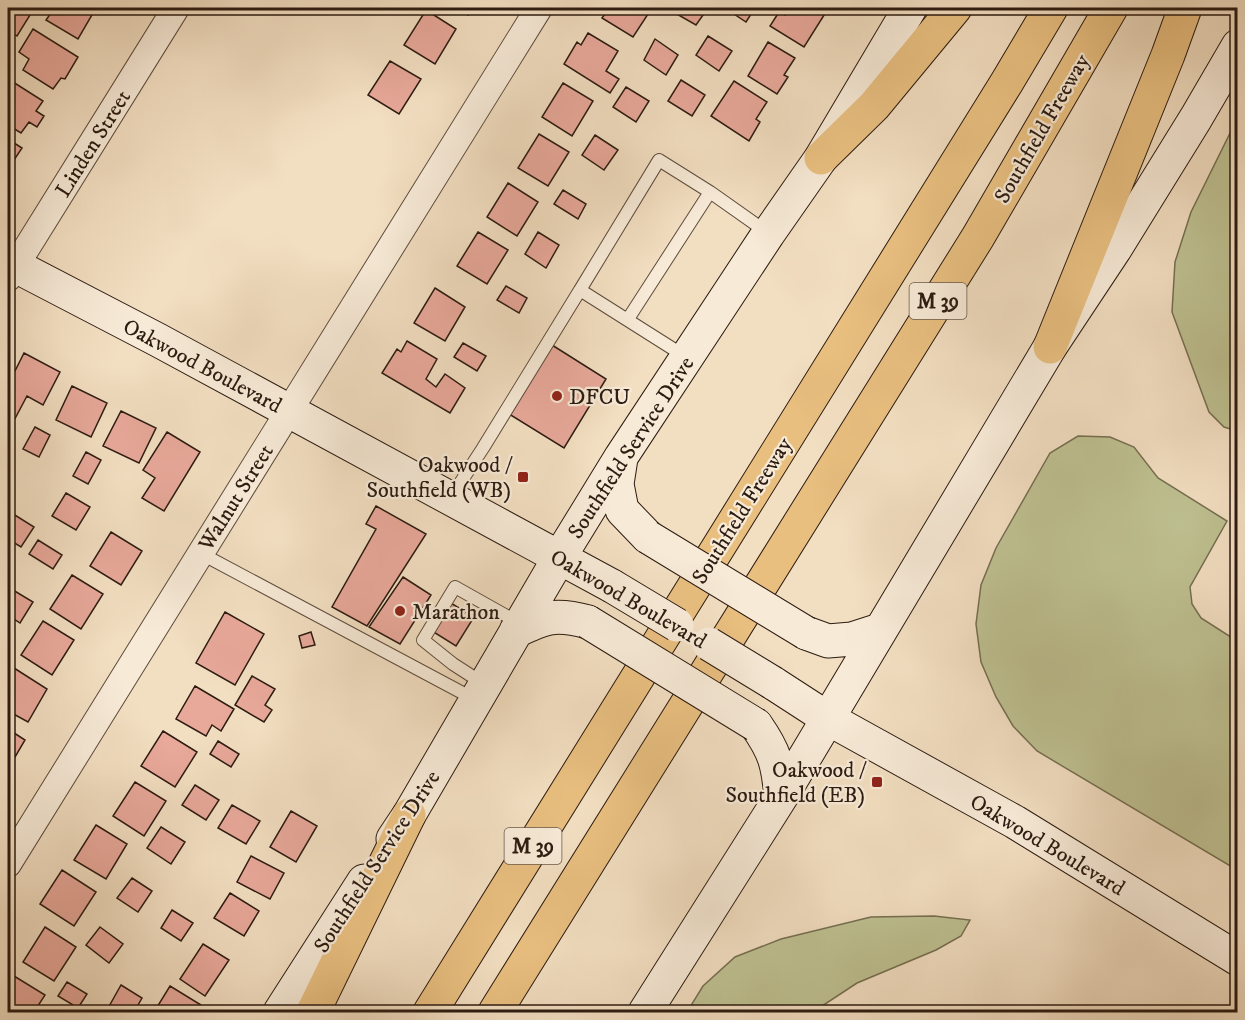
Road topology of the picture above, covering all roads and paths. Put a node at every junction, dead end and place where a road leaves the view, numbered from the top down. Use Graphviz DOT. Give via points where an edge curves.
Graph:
graph roads {
  1 [pos="176,8"];
  2 [pos="539,8"];
  3 [pos="910,8"];
  4 [pos="955,8"];
  5 [pos="1051,8"];
  6 [pos="1111,8"];
  7 [pos="1185,8"];
  8 [pos="1238,46"];
  9 [pos="821,158"];
  10 [pos="710,192"];
  11 [pos="768,234"];
  12 [pos="10,268"];
  13 [pos="580,290"];
  14 [pos="628,319"];
  15 [pos="1050,346"];
  16 [pos="687,357"];
  17 [pos="289,412"];
  18 [pos="621,457"];
  19 [pos="449,499"];
  20 [pos="200,553"];
  21 [pos="559,558"];
  22 [pos="518,628"];
  23 [pos="880,630"];
  24 [pos="480,692"];
  25 [pos="827,718"];
  26 [pos="781,797"];
  27 [pos="410,815"];
  28 [pos="8,864"];
  29 [pos="1238,959"];
  30 [pos="280,1012"];
  31 [pos="313,1012"];
  32 [pos="430,1012"];
  33 [pos="495,1012"];
  34 [pos="645,1012"];
  1 -- 12 [label="street, Linden Street"];
  2 -- 17 [label="street, Walnut Street"];
  3 -- 9 [label="main road, Southfield Service Drive"];
  4 -- 9 [label="highway" via="874,106"];
  5 -- 32 [label="highway, Southfield Freeway / M 39"];
  6 -- 33 [label="highway, Southfield Freeway / M 39" via="978,237"];
  7 -- 15 [label="highway"];
  8 -- 15 [label="main road" via="1140,209"];
  9 -- 11 [label="main road, Southfield Service Drive"];
  10 -- 11 [label="lane"];
  10 -- 13 [label="lane" via="659,160"];
  10 -- 14 [label="lane"];
  11 -- 16 [label="main road, Southfield Service Drive"];
  12 -- 17 [label="main road, Oakwood Boulevard" via="158,340"];
  13 -- 14 [label="lane"];
  13 -- 19 [label="lane"];
  14 -- 16 [label="lane"];
  15 -- 23 [label="main road"];
  16 -- 18 [label="main road, Southfield Service Drive"];
  17 -- 19 [label="main road, Oakwood Boulevard"];
  17 -- 20 [label="street, Walnut Street"];
  18 -- 21 [label="main road, Southfield Service Drive"];
  18 -- 23 [label="main road, bridge" via="617,484 622,510 648,537 806,633 828,641 852,639"];
  19 -- 21 [label="main road, Oakwood Boulevard"];
  20 -- 24 [label="lane"];
  20 -- 28 [label="street, Walnut Street"];
  21 -- 22 [label="main road, Southfield Service Drive"];
  21 -- 25 [label="main road, Oakwood Boulevard, bridge" via="612,586"];
  22 -- 24 [label="main road, Southfield Service Drive"];
  22 -- 24 [label="lane" via="455,587 423,640"];
  22 -- 26 [label="main road, bridge" via="542,618 567,616 588,622 756,725 771,747"];
  23 -- 25 [label="main road"];
  24 -- 27 [label="main road, Southfield Service Drive"];
  25 -- 26 [label="main road"];
  25 -- 29 [label="main road, Oakwood Boulevard" via="1015,822"];
  26 -- 34 [label="main road"];
  27 -- 30 [label="main road, Southfield Service Drive"];
  27 -- 31 [label="highway"];
}
